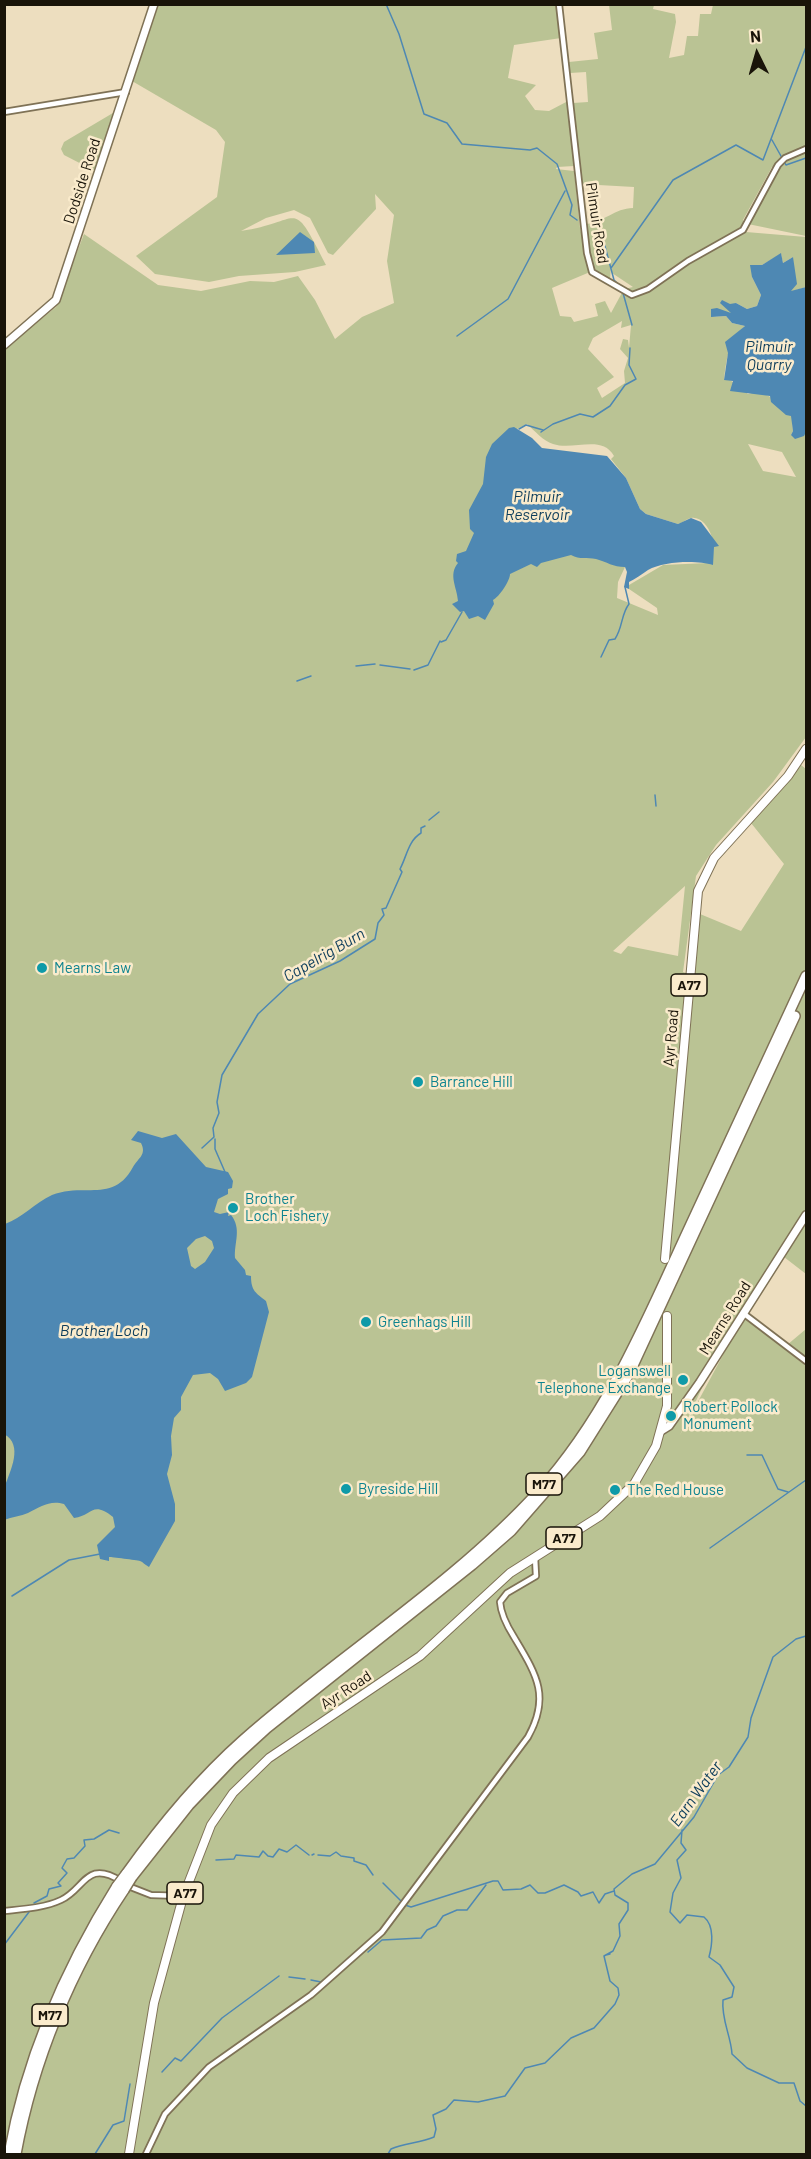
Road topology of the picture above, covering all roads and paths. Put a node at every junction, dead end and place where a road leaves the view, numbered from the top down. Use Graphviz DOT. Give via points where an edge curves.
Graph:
graph roads {
  1 [pos="154,4"];
  2 [pos="559,4"];
  3 [pos="126,92"];
  4 [pos="4,112"];
  5 [pos="807,149"];
  6 [pos="743,230"];
  7 [pos="749,230"];
  8 [pos="4,345"];
  9 [pos="807,749"];
  10 [pos="807,976"];
  11 [pos="807,990"];
  12 [pos="807,1215"];
  13 [pos="665,1259"];
  14 [pos="743,1313"];
  15 [pos="667,1316"];
  16 [pos="807,1361"];
  17 [pos="661,1431"];
  18 [pos="535,1556"];
  19 [pos="129,1876"];
  20 [pos="121,1888"];
  21 [pos="183,1896"];
  22 [pos="4,1911"];
  23 [pos="9,2154"];
  24 [pos="16,2154"];
  25 [pos="129,2154"];
  26 [pos="146,2154"];
  1 -- 3 [label="main road, Dodside Road"];
  2 -- 6 [label="street, Pilmuir Road" via="592,272 620,290 636,294"];
  3 -- 4 [label="street"];
  3 -- 8 [label="main road, Dodside Road" via="56,300"];
  5 -- 6 [label="street" via="778,165"];
  6 -- 7 [label="street"];
  9 -- 13 [label="main road, Ayr Road / A77" via="788,776 714,858 698,891"];
  10 -- 19 [label="highway, M77" via="623,1368 575,1447 540,1490 469,1558 227,1755 170,1815"];
  11 -- 19 [label="highway, M77" via="629,1374 580,1452 504,1538 232,1760"];
  12 -- 14 [label="main road, Mearns Road"];
  14 -- 16 [label="street"];
  14 -- 17 [label="main road, Mearns Road" via="700,1382 669,1426"];
  15 -- 17 [label="main road, Ayr Road / A77" via="668,1387"];
  17 -- 18 [label="main road, Ayr Road / A77" via="647,1465 617,1503"];
  18 -- 21 [label="main road, Ayr Road / A77" via="490,1589 420,1656 288,1745 244,1781 211,1825"];
  18 -- 26 [label="street" via="536,1576 507,1593 500,1607 539,1690 540,1712 528,1737 374,1940 311,1995 209,2067 165,2114"];
  19 -- 20 [label="highway, M77, bridge"];
  20 -- 23 [label="highway, M77" via="72,1965 46,2025 28,2074"];
  20 -- 24 [label="highway, M77" via="59,2012 36,2076"];
  21 -- 22 [label="street" via="143,1893 111,1875 96,1874 86,1877 58,1901"];
  21 -- 25 [label="main road, Ayr Road / A77" via="154,2003"];
}
